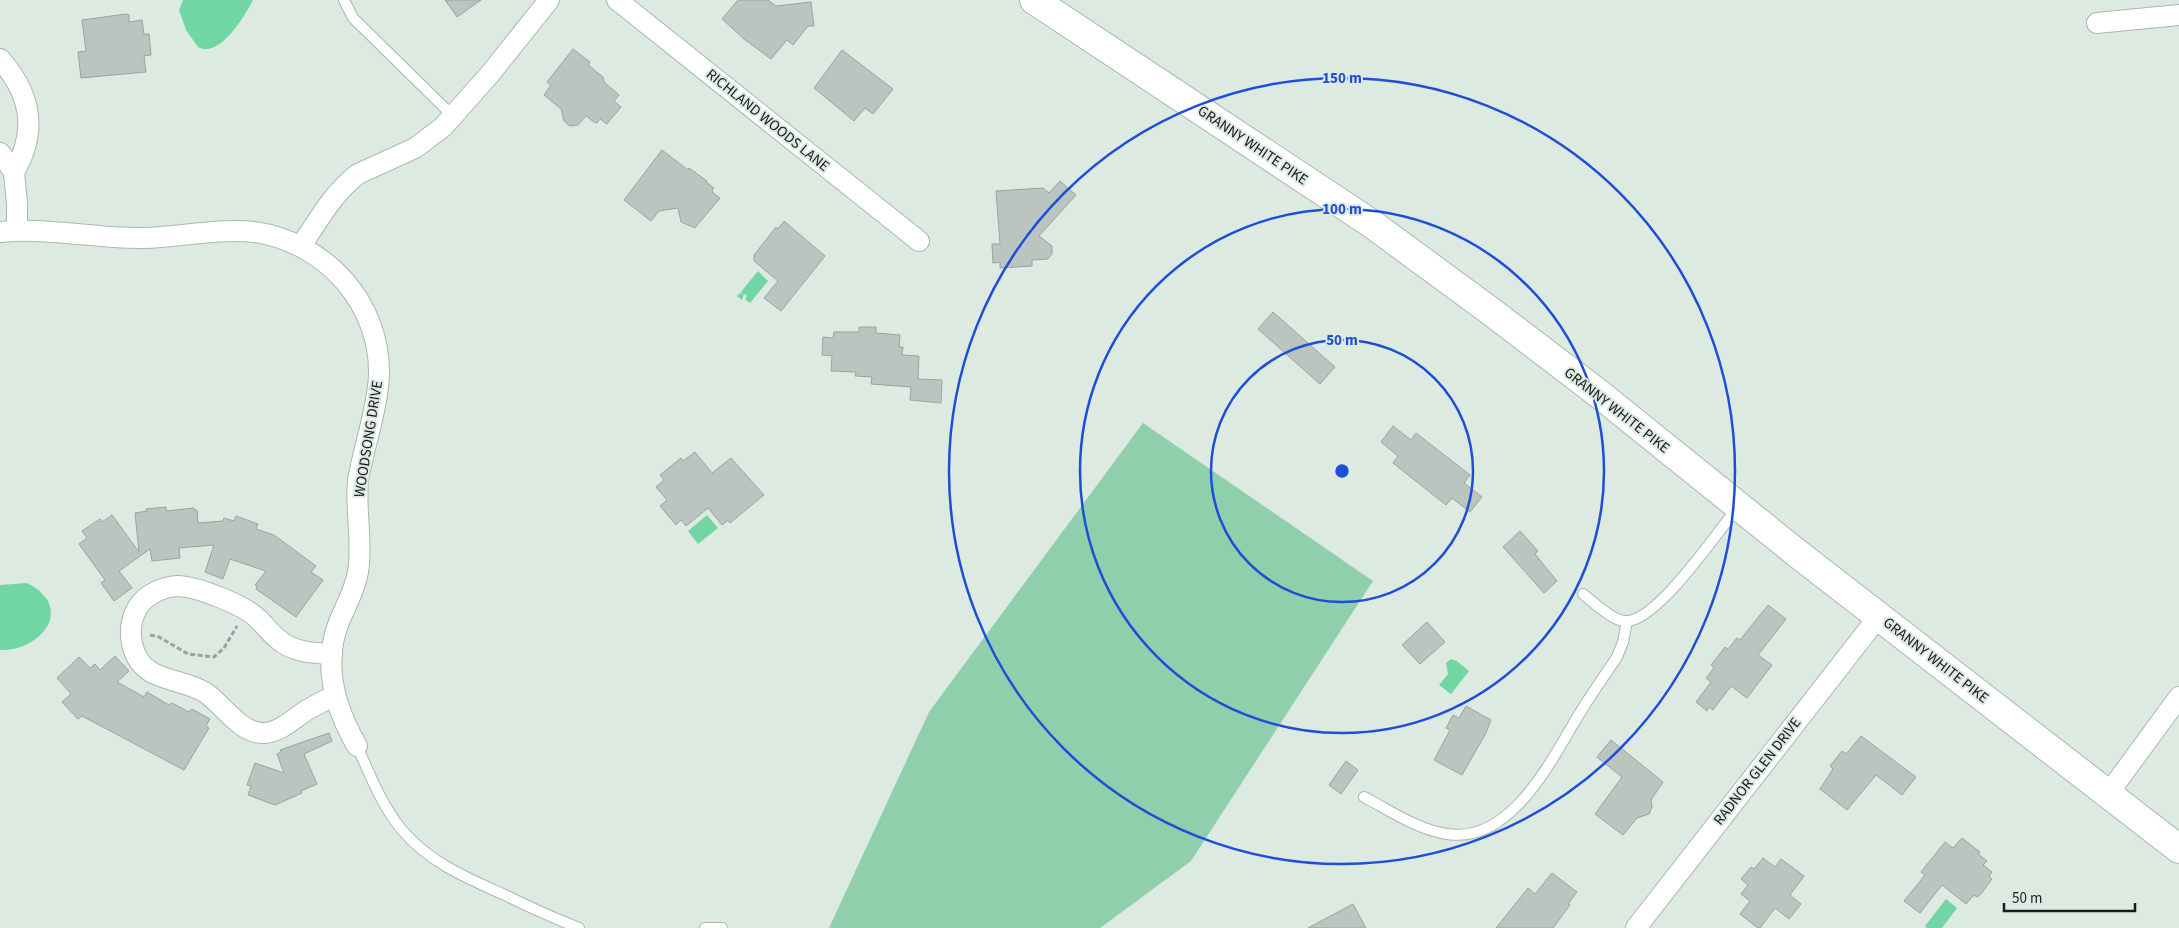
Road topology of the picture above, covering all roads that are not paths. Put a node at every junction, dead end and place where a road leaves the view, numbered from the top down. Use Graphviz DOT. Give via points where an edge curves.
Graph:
graph roads {
  1 [pos="344,0"];
  2 [pos="548,0"];
  3 [pos="617,0"];
  4 [pos="1034,0"];
  5 [pos="2179,15"];
  6 [pos="2097,23"];
  7 [pos="0,58"];
  8 [pos="454,117"];
  9 [pos="0,153"];
  10 [pos="14,172"];
  11 [pos="8,231"];
  12 [pos="919,241"];
  13 [pos="301,246"];
  14 [pos="1739,506"];
  15 [pos="1583,594"];
  16 [pos="1879,616"];
  17 [pos="1627,622"];
  18 [pos="332,654"];
  19 [pos="334,696"];
  20 [pos="2179,697"];
  21 [pos="357,746"];
  22 [pos="2108,794"];
  23 [pos="1364,797"];
  24 [pos="2179,849"];
  25 [pos="579,928"];
  26 [pos="705,928"];
  27 [pos="722,928"];
  28 [pos="1636,928"];
  1 -- 8 [label="lane" via="353,18"];
  2 -- 8 [label="street"];
  3 -- 12 [label="street, RICHLAND WOODS LANE"];
  4 -- 14 [label="main road, GRANNY WHITE PIKE" via="1372,224 1577,377"];
  5 -- 6 [label="street"];
  7 -- 10 [label="street" via="18,82 28,107 25,146"];
  8 -- 13 [label="street" via="426,142 348,181"];
  9 -- 10 [label="street"];
  10 -- 11 [label="street" via="17,204"];
  11 -- 13 [label="street, WOODSONG DRIVE" via="131,238 239,231 288,240"];
  13 -- 18 [label="street, WOODSONG DRIVE" via="331,267 355,294 368,318 379,366 377,391 358,480 358,572 339,623"];
  14 -- 16 [label="main road, GRANNY WHITE PIKE"];
  14 -- 17 [label="lane" via="1669,594"];
  15 -- 17 [label="lane" via="1618,620"];
  16 -- 22 [label="main road, GRANNY WHITE PIKE"];
  16 -- 28 [label="street, RADNOR GLEN DRIVE"];
  17 -- 23 [label="lane" via="1617,657 1548,767 1530,792 1505,816 1472,833 1446,834"];
  18 -- 19 [label="street, WOODSONG DRIVE"];
  18 -- 19 [label="street" via="289,647 273,636 257,618 234,603 181,586 154,592 141,602 133,618 131,635 136,654 146,668 154,674 198,688 241,724 257,732 275,731"];
  19 -- 21 [label="street, WOODSONG DRIVE"];
  20 -- 22 [label="street"];
  21 -- 25 [label="lane" via="388,811 403,831 430,856 466,878"];
  22 -- 24 [label="main road, GRANNY WHITE PIKE"];
  26 -- 27 [label="lane"];
}
